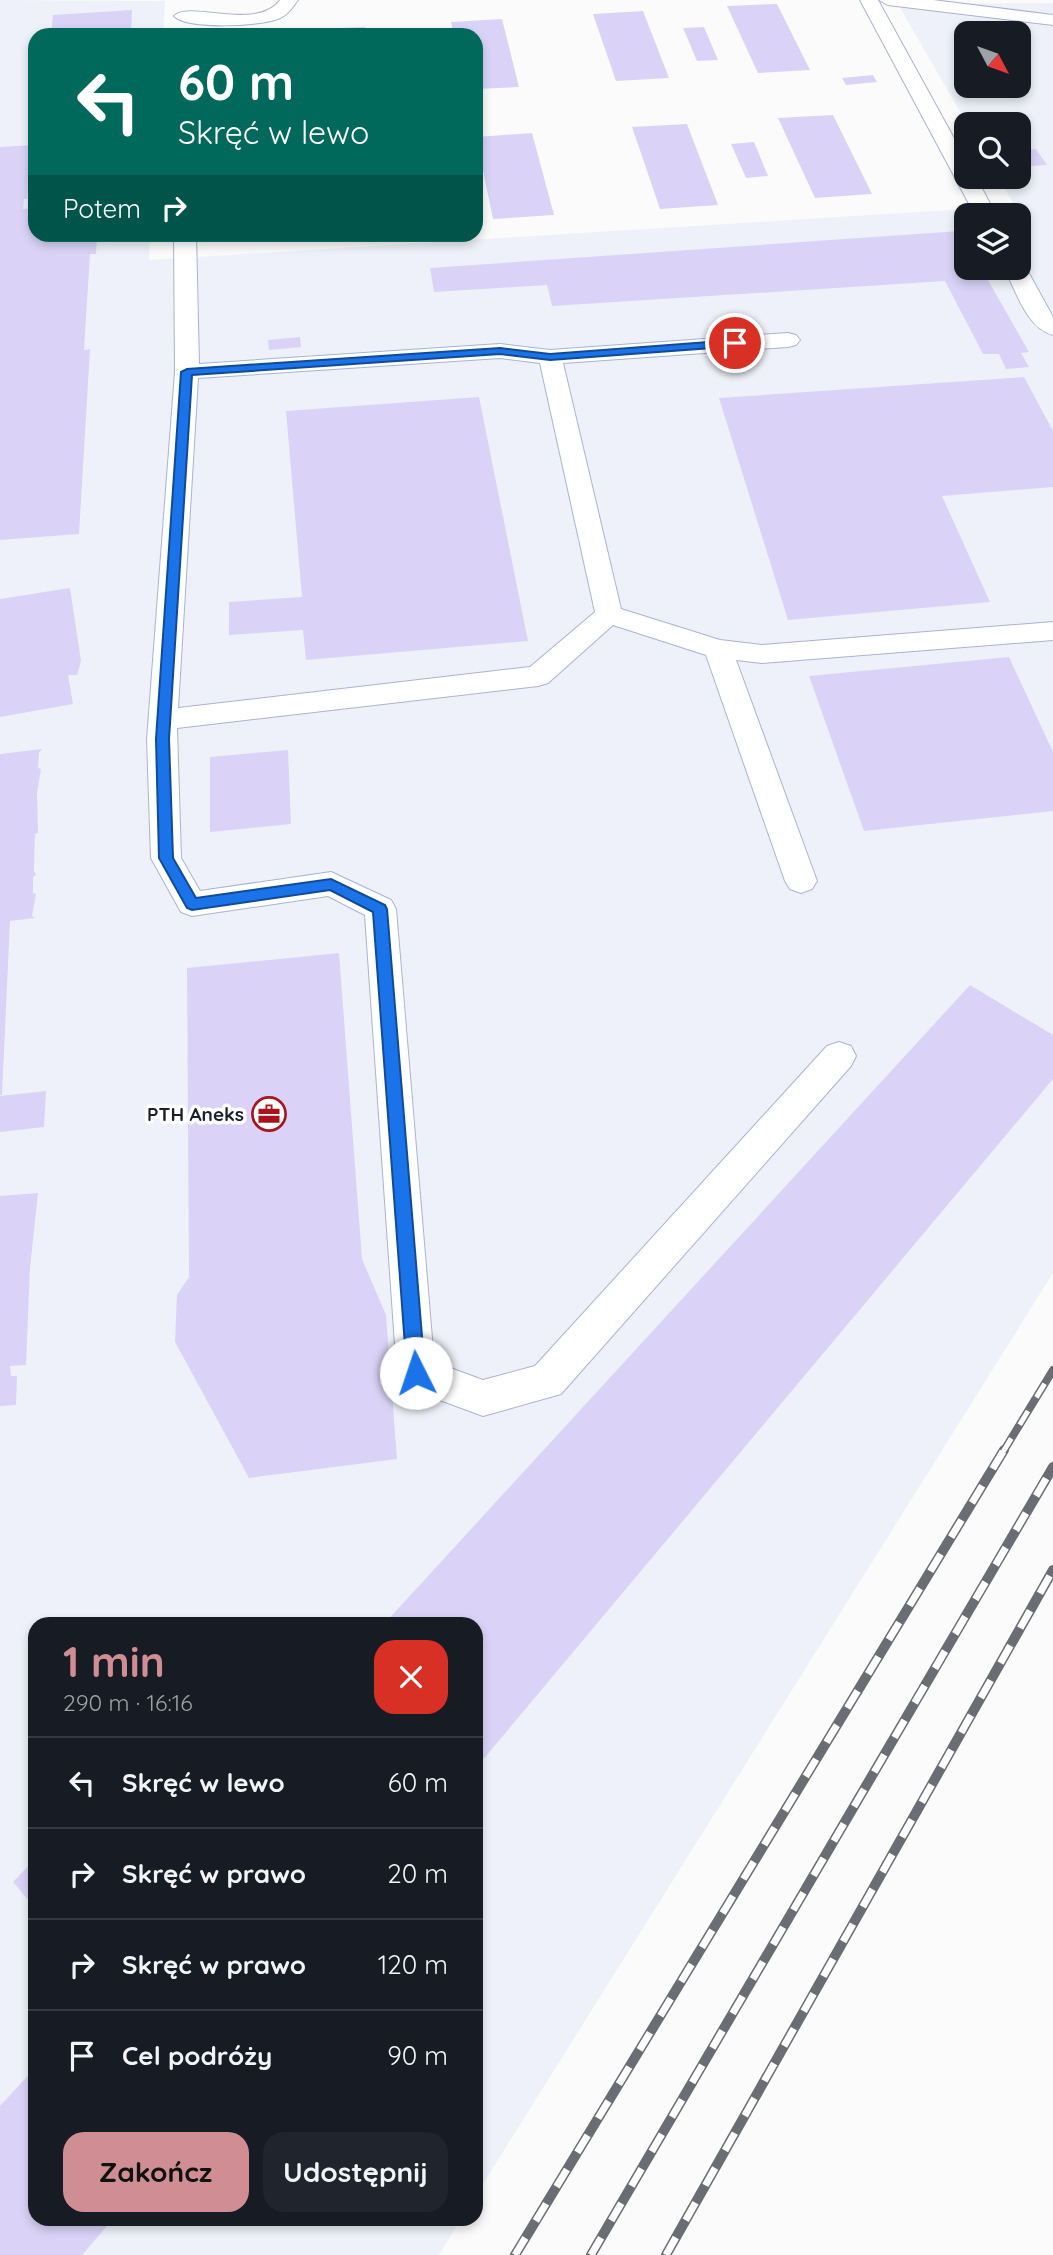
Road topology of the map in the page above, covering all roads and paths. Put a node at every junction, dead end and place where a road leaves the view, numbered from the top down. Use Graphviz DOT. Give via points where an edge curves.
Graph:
graph roads {
  1 [pos="289,0"];
  2 [pos="869,0"];
  3 [pos="888,0"];
  4 [pos="183,17"];
  5 [pos="1053,20"];
  6 [pos="979,203"];
  7 [pos="185,242"];
  8 [pos="1021,280"];
  9 [pos="1053,328"];
  10 [pos="788,340"];
  11 [pos="550,357"];
  12 [pos="187,372"];
  13 [pos="609,614"];
  14 [pos="1053,631"];
  15 [pos="718,649"];
  16 [pos="164,720"];
  17 [pos="801,881"];
  18 [pos="839,1056"];
  1 -- 4 [label="lane" via="280,12 257,19"];
  2 -- 6 [label="lane"];
  3 -- 5 [label="lane"];
  7 -- 12 [label="lane"];
  8 -- 9 [label="lane" via="1042,319"];
  10 -- 11 [label="lane"];
  11 -- 12 [label="lane" via="500,351"];
  11 -- 13 [label="lane"];
  12 -- 16 [label="lane"];
  13 -- 15 [label="lane"];
  13 -- 16 [label="lane" via="538,676"];
  14 -- 15 [label="lane" via="762,654"];
  15 -- 17 [label="lane"];
  16 -- 18 [label="lane" via="166,858 192,904 331,884 380,909 416,1373 484,1398 547,1381"];
}
